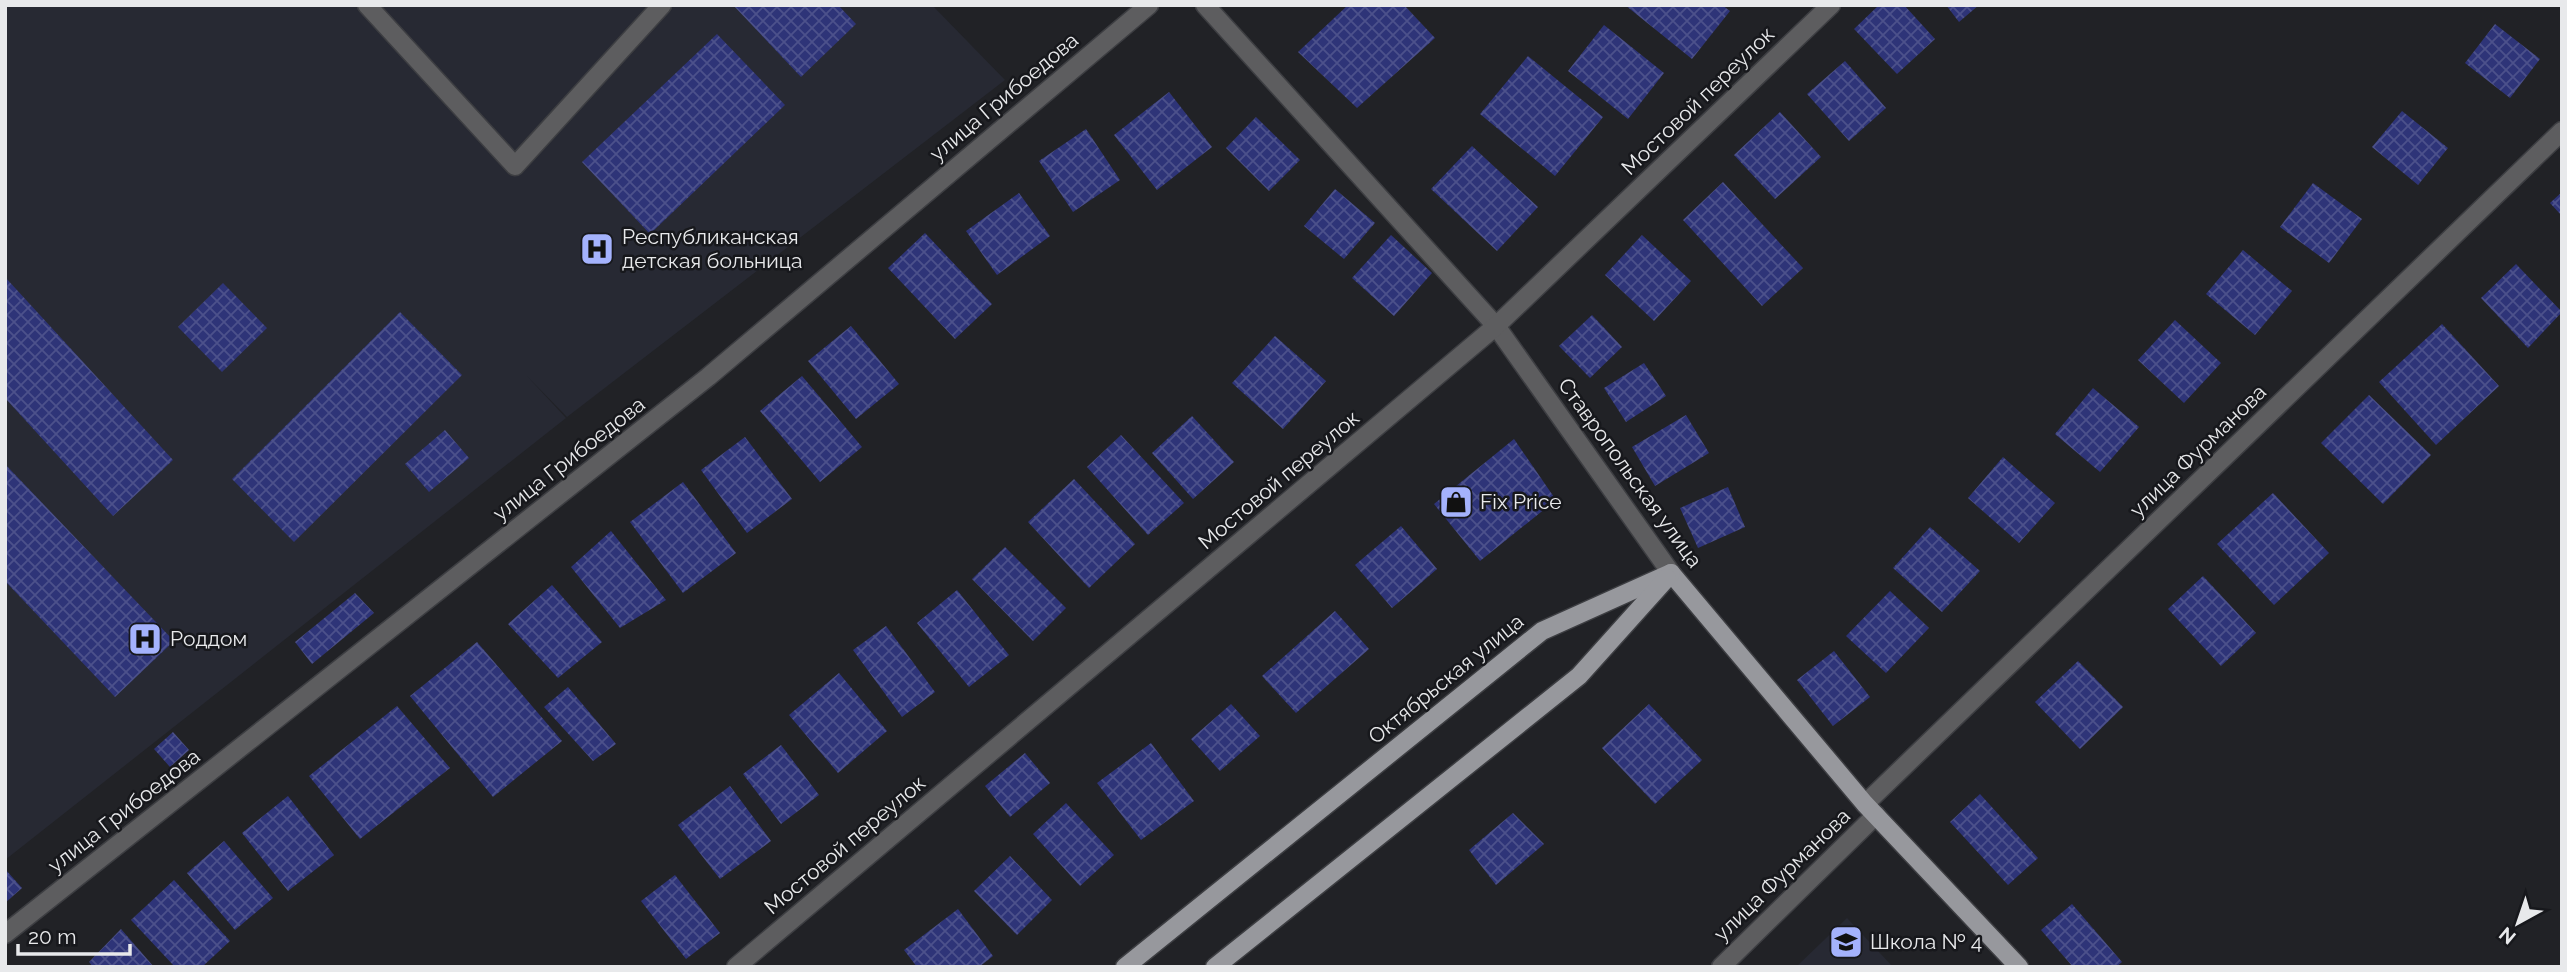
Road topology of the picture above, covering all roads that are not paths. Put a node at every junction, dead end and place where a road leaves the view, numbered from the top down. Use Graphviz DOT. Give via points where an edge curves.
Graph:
graph roads {
  1 [pos="662,5"];
  2 [pos="1149,5"];
  3 [pos="1205,5"];
  4 [pos="1831,5"];
  5 [pos="371,7"];
  6 [pos="2562,131"];
  7 [pos="1496,326"];
  8 [pos="1671,573"];
  9 [pos="1870,810"];
  10 [pos="5,934"];
  11 [pos="736,967"];
  12 [pos="1125,967"];
  13 [pos="1215,967"];
  14 [pos="1721,967"];
  15 [pos="2020,967"];
  1 -- 5 [label="street" via="515,166"];
  2 -- 10 [label="street, улица Грибоедова" via="708,377"];
  3 -- 7 [label="street, Ставропольская улица"];
  4 -- 7 [label="street, Мостовой переулок"];
  6 -- 9 [label="street, улица Фурманова"];
  7 -- 8 [label="street, Ставропольская улица"];
  7 -- 11 [label="street, Мостовой переулок"];
  8 -- 9 [label="main road, Ставропольская улица"];
  8 -- 12 [label="main road, Октябрьская улица" via="1542,631"];
  8 -- 13 [label="main road" via="1578,676"];
  9 -- 14 [label="street, улица Фурманова"];
  9 -- 15 [label="main road, Ставропольская улица"];
}
